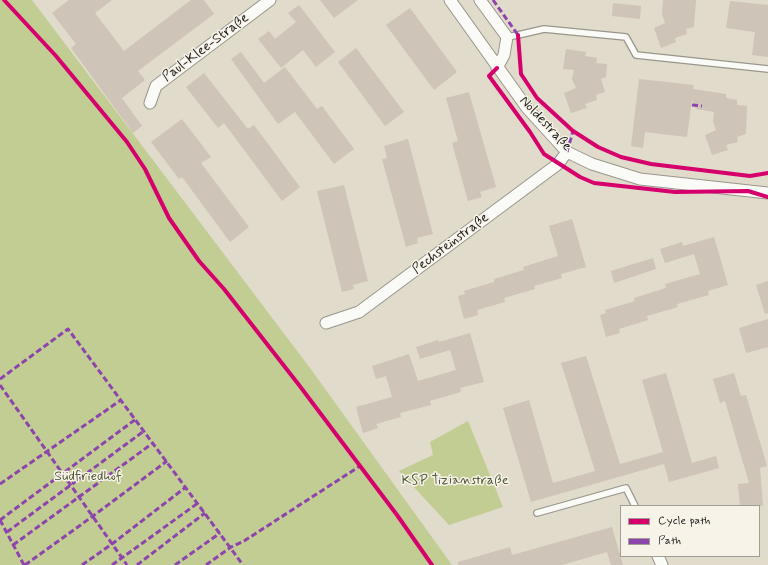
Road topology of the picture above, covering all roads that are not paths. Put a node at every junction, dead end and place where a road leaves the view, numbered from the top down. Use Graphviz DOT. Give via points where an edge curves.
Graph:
graph roads {
  1 [pos="270,0"];
  2 [pos="450,0"];
  3 [pos="480,0"];
  4 [pos="507,37"];
  5 [pos="497,68"];
  6 [pos="768,69"];
  7 [pos="150,103"];
  8 [pos="567,152"];
  9 [pos="768,193"];
  10 [pos="326,323"];
  11 [pos="634,505"];
  12 [pos="538,513"];
  1 -- 7 [label="street, Paul-Klee-Straße" via="156,86"];
  2 -- 5 [label="street, Noldestraße"];
  3 -- 4 [label="street"];
  4 -- 5 [label="street" via="504,55"];
  4 -- 6 [label="lane" via="544,29 626,38 636,55"];
  5 -- 8 [label="street, Noldestraße" via="526,108"];
  8 -- 9 [label="street, Noldestraße" via="592,164 640,179"];
  8 -- 10 [label="street, Pechsteinstraße" via="558,164 359,312"];
  11 -- 12 [label="lane" via="626,488"];
}
